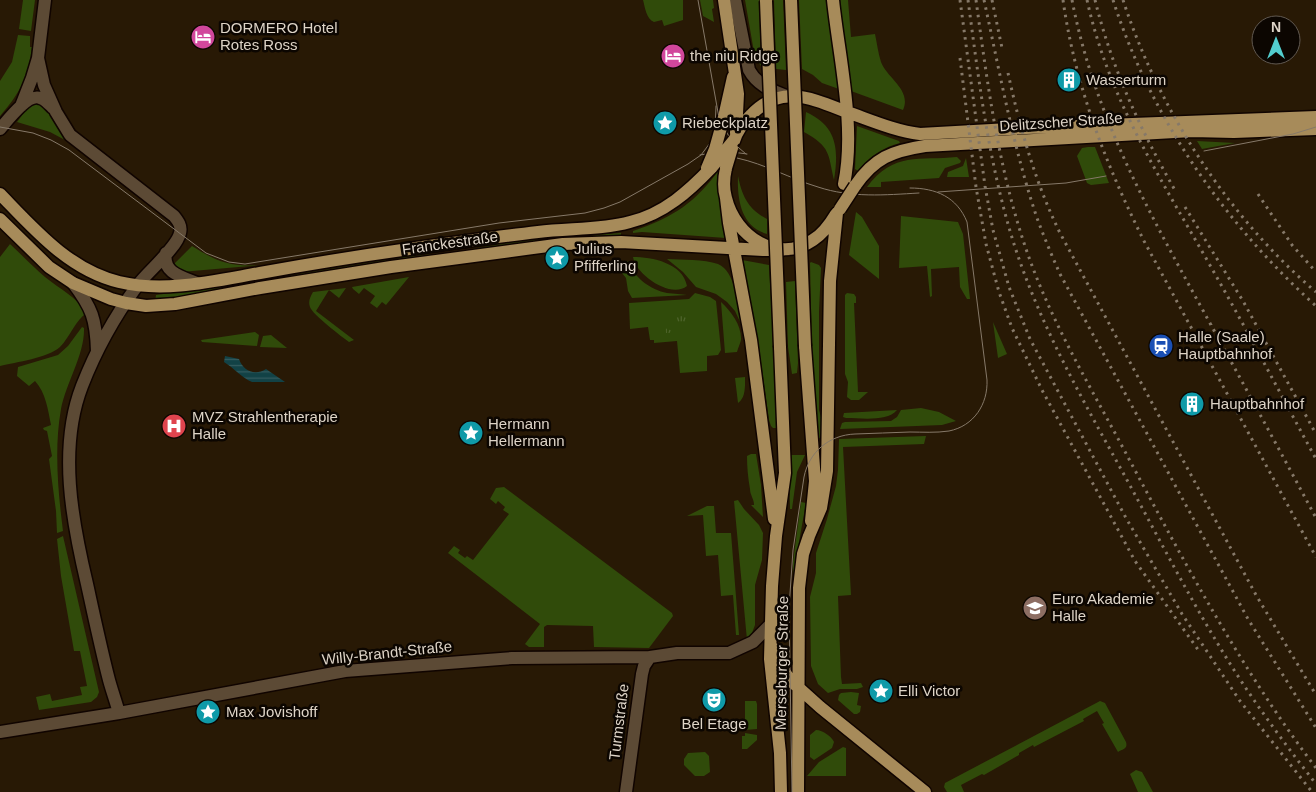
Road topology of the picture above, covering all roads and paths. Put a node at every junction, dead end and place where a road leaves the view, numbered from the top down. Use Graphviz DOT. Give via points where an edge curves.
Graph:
graph roads {
  1 [pos="45,0"];
  2 [pos="724,0"];
  3 [pos="735,0"];
  4 [pos="791,0"];
  5 [pos="833,0"];
  6 [pos="766,1"];
  7 [pos="38,58"];
  8 [pos="735,65"];
  9 [pos="786,96"];
  10 [pos="21,106"];
  11 [pos="56,112"];
  12 [pos="847,112"];
  13 [pos="1316,117"];
  14 [pos="0,129"];
  15 [pos="1316,129"];
  16 [pos="734,139"];
  17 [pos="707,171"];
  18 [pos="850,185"];
  19 [pos="0,194"];
  20 [pos="726,198"];
  21 [pos="838,210"];
  22 [pos="0,219"];
  23 [pos="733,248"];
  24 [pos="782,250"];
  25 [pos="166,253"];
  26 [pos="73,283"];
  27 [pos="197,283"];
  28 [pos="138,286"];
  29 [pos="126,303"];
  30 [pos="97,351"];
  31 [pos="776,536"];
  32 [pos="809,536"];
  33 [pos="772,623"];
  34 [pos="772,644"];
  35 [pos="650,657"];
  36 [pos="798,688"];
  37 [pos="119,713"];
  38 [pos="0,732"];
  39 [pos="626,792"];
  40 [pos="781,792"];
  41 [pos="798,792"];
  42 [pos="926,792"];
  1 -- 7 [label="street"];
  2 -- 8 [label="main road"];
  3 -- 9 [label="street" via="749,70 760,84"];
  4 -- 32 [label="main road, bridge" via="805,346 814,482"];
  5 -- 12 [label="main road"];
  6 -- 31 [label="main road, bridge" via="785,473"];
  7 -- 10 [label="street"];
  7 -- 11 [label="street" via="44,84"];
  8 -- 16 [label="main road" via="739,105"];
  8 -- 17 [label="main road, bridge" via="724,117"];
  9 -- 12 [label="main road" via="816,100"];
  9 -- 16 [label="main road" via="760,106"];
  10 -- 11 [label="street" via="37,96"];
  10 -- 14 [label="street"];
  11 -- 25 [label="street" via="74,140 180,224 180,234"];
  12 -- 13 [label="main road, Delitzscher Straße" via="903,131 930,134"];
  12 -- 18 [label="main road"];
  15 -- 18 [label="main road, Delitzscher Straße" via="1177,132 924,146 896,151 867,169"];
  16 -- 17 [label="main road, Franckestraße, bridge"];
  16 -- 20 [label="main road, bridge" via="724,180"];
  17 -- 27 [label="main road, Franckestraße" via="673,203 630,222 409,249"];
  18 -- 21 [label="main road, Delitzscher Straße, bridge"];
  19 -- 28 [label="main road, Franckestraße" via="73,262 108,279"];
  20 -- 23 [label="main road"];
  20 -- 24 [label="main road" via="734,218 746,234 764,246"];
  21 -- 24 [label="main road" via="815,240"];
  21 -- 32 [label="main road" via="830,291 827,471 821,508"];
  22 -- 26 [label="main road, Franckestraße" via="49,267"];
  23 -- 24 [label="main road, Franckestraße"];
  23 -- 29 [label="main road, Franckestraße" via="621,242 563,244 391,267 175,304 146,306"];
  23 -- 31 [label="main road" via="751,340"];
  25 -- 27 [label="street" via="168,269"];
  25 -- 28 [label="street"];
  26 -- 29 [label="main road, Franckestraße"];
  26 -- 30 [label="street" via="94,318"];
  27 -- 28 [label="main road, Franckestraße" via="160,288"];
  28 -- 29 [label="street"];
  29 -- 30 [label="street"];
  30 -- 37 [label="street" via="74,416 70,488 76,539"];
  31 -- 33 [label="main road, Merseburger Straße"];
  32 -- 36 [label="main road, Merseburger Straße" via="799,588"];
  33 -- 34 [label="main road, Merseburger Straße"];
  33 -- 35 [label="street, Willy-Brandt-Straße" via="753,642 729,653 677,653"];
  34 -- 36 [label="main road" via="781,667"];
  34 -- 40 [label="main road, Merseburger Straße" via="771,670"];
  35 -- 37 [label="street, Willy-Brandt-Straße" via="512,658 345,671"];
  35 -- 39 [label="street, Turmstraße" via="642,674"];
  36 -- 41 [label="main road, Merseburger Straße"];
  36 -- 42 [label="main road"];
  37 -- 38 [label="street, Willy-Brandt-Straße"];
}
